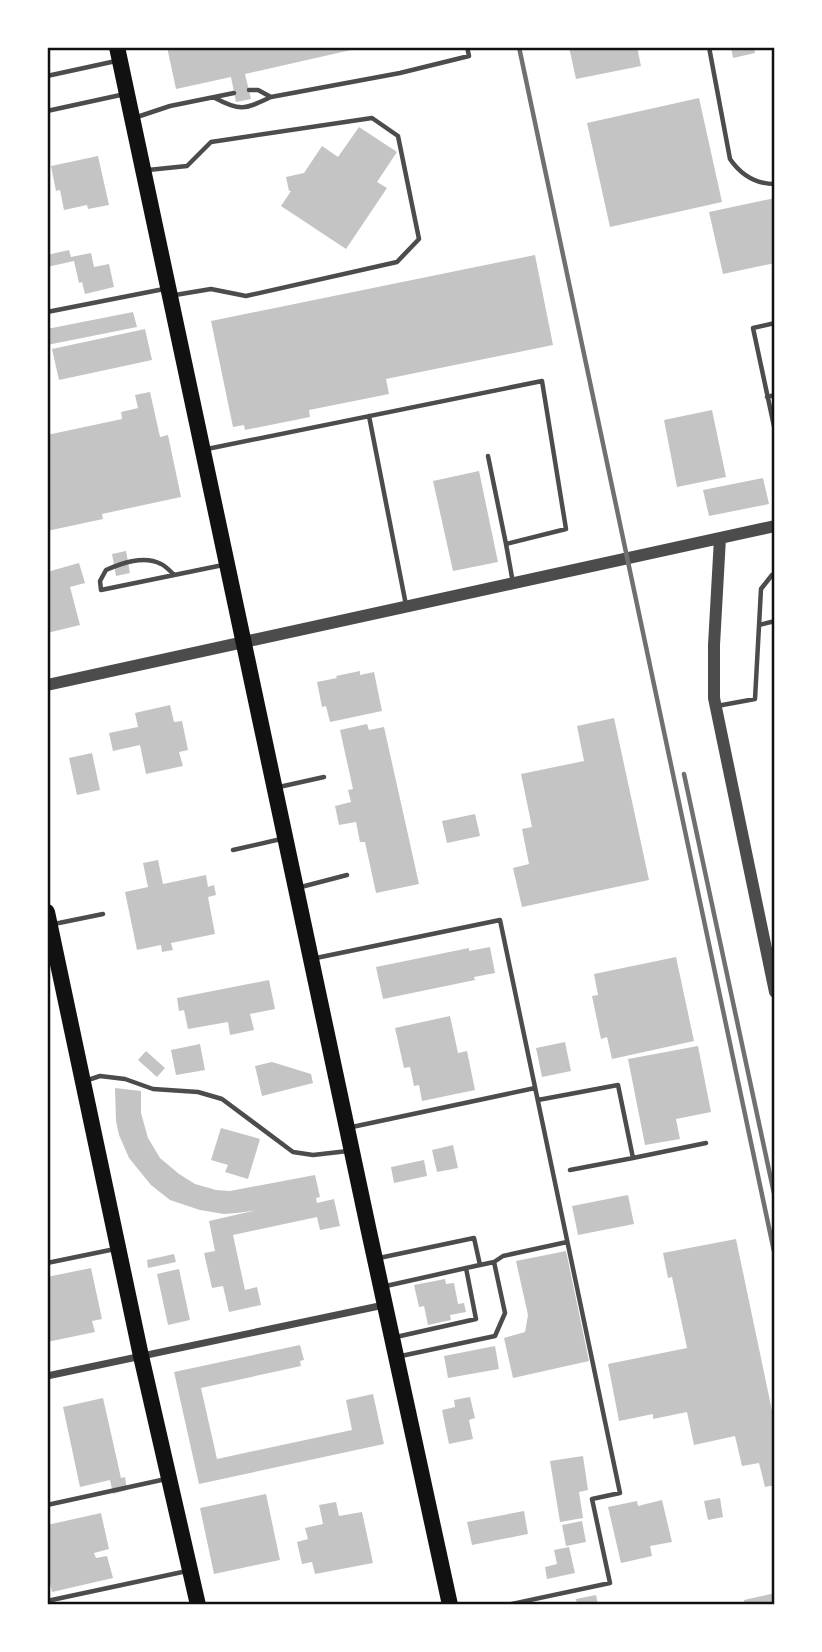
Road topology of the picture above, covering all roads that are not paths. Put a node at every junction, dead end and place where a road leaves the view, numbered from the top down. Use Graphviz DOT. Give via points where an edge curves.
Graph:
graph roads {
  1 [pos="467,47"];
  2 [pos="709,47"];
  3 [pos="119,54"];
  4 [pos="47,76"];
  5 [pos="249,90"];
  6 [pos="234,93"];
  7 [pos="127,94"];
  8 [pos="271,97"];
  9 [pos="214,98"];
  10 [pos="47,111"];
  11 [pos="132,118"];
  12 [pos="144,170"];
  13 [pos="775,184"];
  14 [pos="169,292"];
  15 [pos="47,312"];
  16 [pos="775,323"];
  17 [pos="775,395"];
  18 [pos="767,397"];
  19 [pos="369,416"];
  20 [pos="775,431"];
  21 [pos="203,450"];
  22 [pos="488,456"];
  23 [pos="775,526"];
  24 [pos="720,538"];
  25 [pos="506,544"];
  26 [pos="227,564"];
  27 [pos="775,574"];
  28 [pos="174,575"];
  29 [pos="513,583"];
  30 [pos="407,606"];
  31 [pos="775,621"];
  32 [pos="759,625"];
  33 [pos="244,641"];
  34 [pos="47,685"];
  35 [pos="716,706"];
  36 [pos="324,777"];
  37 [pos="275,788"];
  38 [pos="286,838"];
  39 [pos="233,849"];
  40 [pos="347,875"];
  41 [pos="296,888"];
  42 [pos="103,914"];
  43 [pos="49,918"];
  44 [pos="312,959"];
  45 [pos="775,992"];
  46 [pos="83,1082"];
  47 [pos="535,1088"];
  48 [pos="538,1100"];
  49 [pos="348,1128"];
  50 [pos="706,1143"];
  51 [pos="352,1151"];
  52 [pos="633,1158"];
  53 [pos="570,1170"];
  54 [pos="567,1241"];
  55 [pos="118,1248"];
  56 [pos="375,1259"];
  57 [pos="494,1262"];
  58 [pos="47,1263"];
  59 [pos="480,1265"];
  60 [pos="466,1268"];
  61 [pos="381,1287"];
  62 [pos="385,1305"];
  63 [pos="392,1338"];
  64 [pos="141,1356"];
  65 [pos="396,1357"];
  66 [pos="47,1376"];
  67 [pos="169,1479"];
  68 [pos="47,1505"];
  69 [pos="190,1570"];
  70 [pos="47,1601"];
  71 [pos="198,1605"];
  72 [pos="450,1605"];
  73 [pos="507,1605"];
  1 -- 8 [label="lane" via="469,56 401,74"];
  2 -- 13 [label="lane" via="730,159 752,180"];
  3 -- 4 [label="lane"];
  3 -- 7 [label="main road"];
  5 -- 8 [label="lane"];
  6 -- 9 [label="lane"];
  7 -- 10 [label="lane"];
  7 -- 11 [label="main road"];
  8 -- 9 [label="lane" via="250,107 234,108"];
  9 -- 11 [label="lane"];
  11 -- 12 [label="main road"];
  12 -- 14 [label="main road"];
  12 -- 14 [label="lane" via="187,166 211,142 372,118 398,136 419,239 397,262 246,296 211,289"];
  14 -- 15 [label="lane"];
  14 -- 21 [label="main road"];
  16 -- 18 [label="lane" via="752,328"];
  17 -- 18 [label="lane"];
  18 -- 20 [label="lane"];
  19 -- 21 [label="lane"];
  19 -- 25 [label="lane" via="541,381 566,529"];
  19 -- 30 [label="lane"];
  21 -- 26 [label="main road"];
  22 -- 25 [label="lane"];
  23 -- 24 [label="street"];
  24 -- 29 [label="street"];
  24 -- 35 [label="street" via="713,670"];
  25 -- 29 [label="lane"];
  26 -- 28 [label="lane"];
  26 -- 33 [label="main road"];
  27 -- 32 [label="lane" via="761,589"];
  28 -- 28 [label="lane" via="101,590 106,569 126,562 151,560"];
  29 -- 30 [label="street"];
  30 -- 33 [label="street"];
  31 -- 32 [label="lane"];
  32 -- 35 [label="lane" via="755,699"];
  33 -- 34 [label="street"];
  33 -- 37 [label="main road"];
  35 -- 45 [label="street"];
  36 -- 37 [label="lane"];
  37 -- 38 [label="main road"];
  38 -- 39 [label="lane"];
  38 -- 41 [label="main road"];
  40 -- 41 [label="lane"];
  41 -- 44 [label="main road"];
  42 -- 43 [label="lane"];
  43 -- 46 [label="main road"];
  44 -- 47 [label="lane" via="500,920"];
  44 -- 49 [label="main road"];
  46 -- 51 [label="lane" via="100,1076 222,1098 293,1152"];
  46 -- 55 [label="main road"];
  47 -- 48 [label="lane"];
  47 -- 49 [label="lane"];
  48 -- 52 [label="lane" via="618,1084"];
  48 -- 54 [label="lane"];
  49 -- 51 [label="main road"];
  50 -- 52 [label="lane"];
  51 -- 56 [label="main road"];
  52 -- 53 [label="lane"];
  54 -- 57 [label="lane"];
  54 -- 73 [label="lane" via="620,1493 592,1499 610,1583"];
  55 -- 58 [label="lane"];
  55 -- 64 [label="main road"];
  56 -- 59 [label="lane" via="474,1238"];
  56 -- 61 [label="main road"];
  57 -- 59 [label="lane"];
  57 -- 65 [label="lane" via="505,1313 495,1336"];
  59 -- 60 [label="lane"];
  60 -- 61 [label="lane"];
  60 -- 63 [label="lane" via="476,1319"];
  61 -- 62 [label="main road"];
  62 -- 63 [label="main road"];
  62 -- 64 [label="street"];
  63 -- 65 [label="main road"];
  64 -- 66 [label="street"];
  64 -- 67 [label="main road"];
  65 -- 72 [label="main road"];
  67 -- 68 [label="lane"];
  67 -- 69 [label="main road"];
  69 -- 70 [label="lane"];
  69 -- 71 [label="main road"];
}
